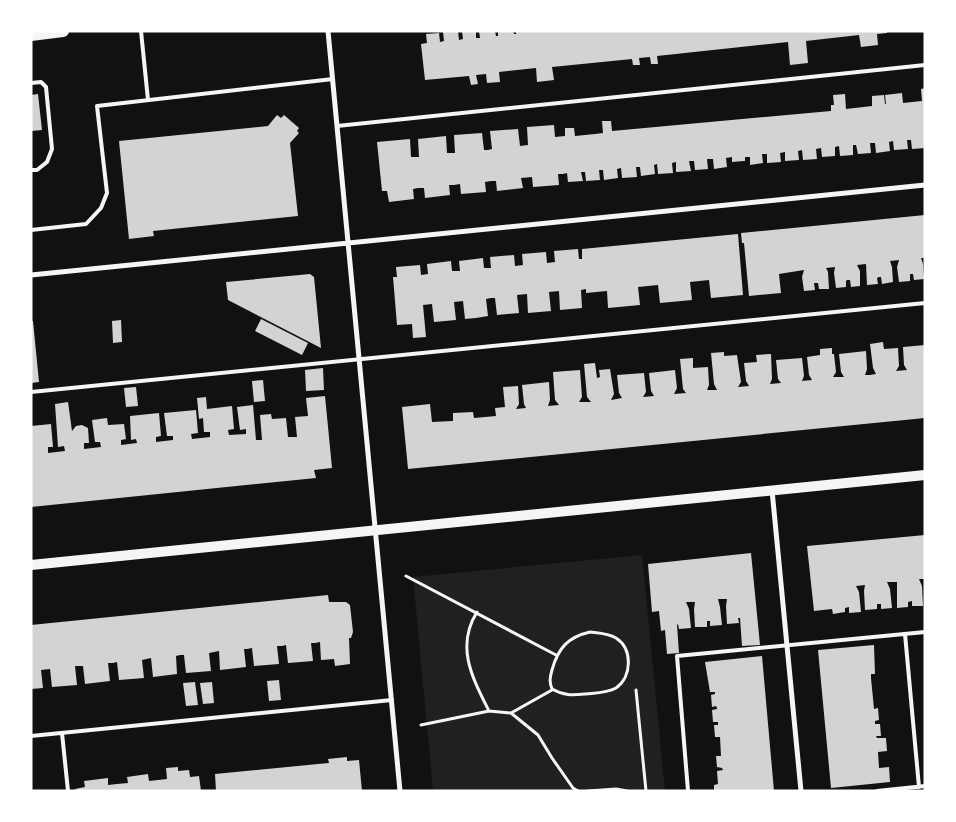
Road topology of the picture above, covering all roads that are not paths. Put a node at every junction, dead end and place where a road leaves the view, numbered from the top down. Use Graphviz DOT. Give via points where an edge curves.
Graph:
graph roads {
  1 [pos="63,31"];
  2 [pos="140,31"];
  3 [pos="328,31"];
  4 [pos="31,35"];
  5 [pos="925,65"];
  6 [pos="333,80"];
  7 [pos="31,83"];
  8 [pos="148,100"];
  9 [pos="337,126"];
  10 [pos="31,170"];
  11 [pos="925,185"];
  12 [pos="31,230"];
  13 [pos="348,243"];
  14 [pos="31,275"];
  15 [pos="925,303"];
  16 [pos="360,360"];
  17 [pos="31,392"];
  18 [pos="925,475"];
  19 [pos="772,490"];
  20 [pos="376,531"];
  21 [pos="31,565"];
  22 [pos="925,632"];
  23 [pos="904,634"];
  24 [pos="787,645"];
  25 [pos="392,700"];
  26 [pos="62,732"];
  27 [pos="31,736"];
  28 [pos="925,786"];
  29 [pos="919,787"];
  30 [pos="68,791"];
  31 [pos="400,791"];
  32 [pos="688,791"];
  33 [pos="801,791"];
  34 [pos="877,791"];
  1 -- 4 [label="main road"];
  2 -- 8 [label="lane"];
  3 -- 6 [label="street"];
  5 -- 9 [label="lane"];
  6 -- 8 [label="lane"];
  6 -- 9 [label="street"];
  7 -- 10 [label="lane" via="41,82 46,87 52,149 47,162 38,170"];
  8 -- 12 [label="lane" via="97,106 107,193 95,216 86,224"];
  9 -- 13 [label="street"];
  11 -- 13 [label="street"];
  13 -- 14 [label="street"];
  13 -- 16 [label="street"];
  15 -- 16 [label="lane"];
  16 -- 17 [label="lane"];
  16 -- 20 [label="street"];
  18 -- 19 [label="main road"];
  19 -- 20 [label="main road"];
  19 -- 24 [label="street"];
  20 -- 21 [label="main road"];
  20 -- 25 [label="street"];
  22 -- 23 [label="lane"];
  23 -- 24 [label="lane"];
  23 -- 29 [label="lane"];
  24 -- 32 [label="lane" via="677,656"];
  24 -- 33 [label="street"];
  25 -- 26 [label="lane"];
  25 -- 31 [label="street"];
  26 -- 27 [label="lane"];
  26 -- 30 [label="lane"];
  28 -- 29 [label="lane"];
  29 -- 34 [label="lane"];
}
